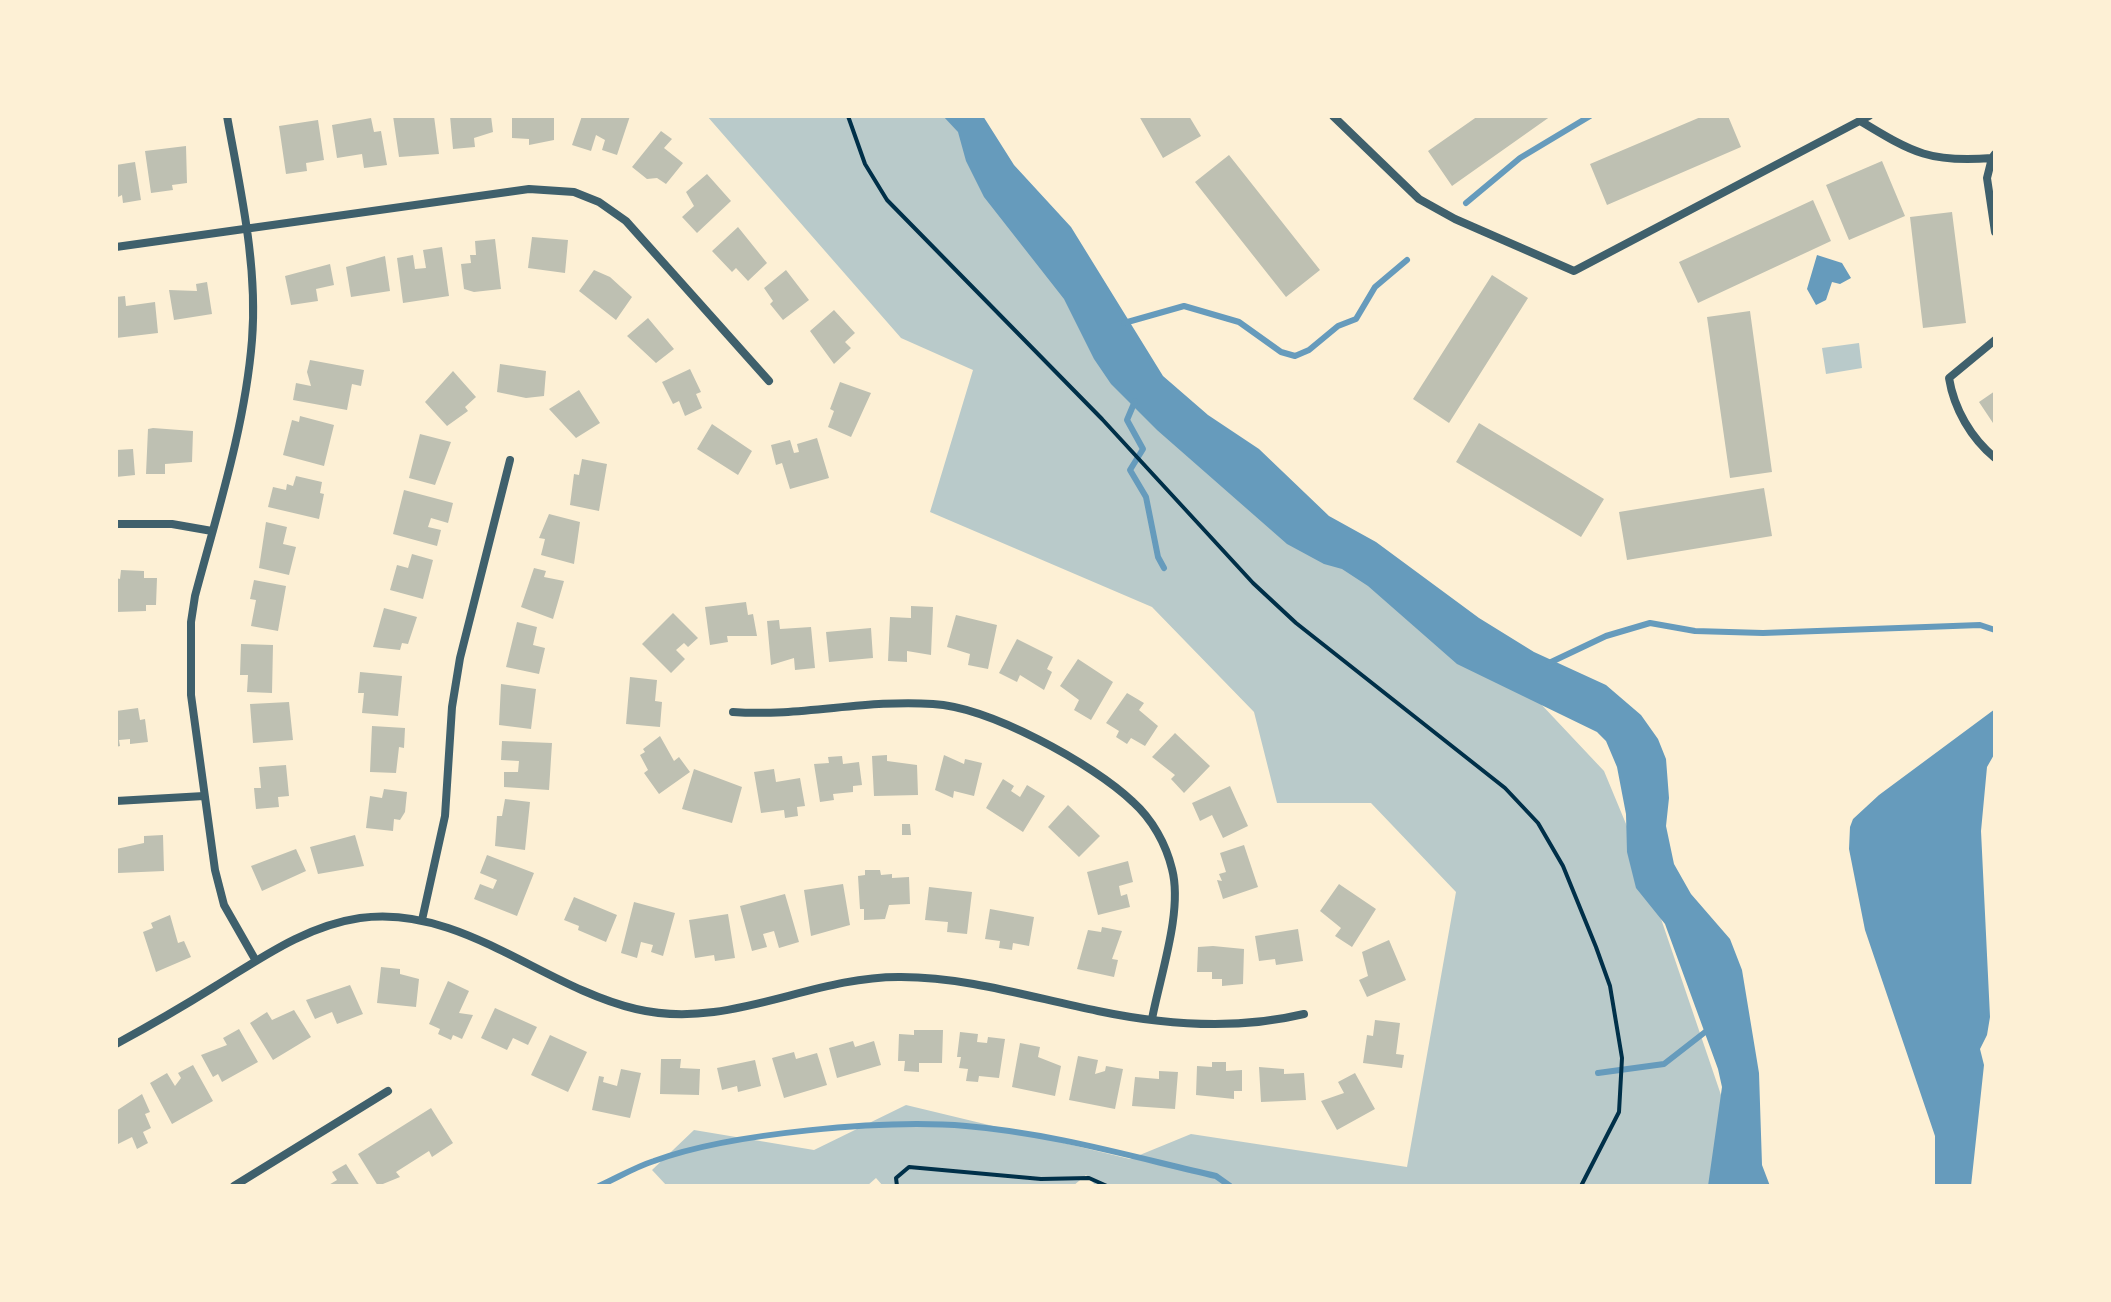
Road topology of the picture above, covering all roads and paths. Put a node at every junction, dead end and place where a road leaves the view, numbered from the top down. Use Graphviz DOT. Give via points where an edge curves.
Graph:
graph roads {
  1 [pos="227,116"];
  2 [pos="848,116"];
  3 [pos="1333,116"];
  4 [pos="1866,119"];
  5 [pos="1993,156"];
  6 [pos="246,229"];
  7 [pos="1995,232"];
  8 [pos="116,247"];
  9 [pos="1995,340"];
  10 [pos="769,381"];
  11 [pos="1995,458"];
  12 [pos="510,460"];
  13 [pos="116,524"];
  14 [pos="212,531"];
  15 [pos="733,712"];
  16 [pos="204,796"];
  17 [pos="116,801"];
  18 [pos="422,920"];
  19 [pos="256,961"];
  20 [pos="1304,1014"];
  21 [pos="1152,1019"];
  22 [pos="116,1044"];
  23 [pos="388,1091"];
  24 [pos="234,1186"];
  25 [pos="897,1186"];
  26 [pos="1107,1186"];
  27 [pos="1581,1186"];
  1 -- 6 [label="street"];
  2 -- 27 [label="path" via="865,164 887,200 1129,448 1210,540 1296,623 1505,788 1538,823 1563,866 1610,986 1622,1058 1619,1112"];
  3 -- 4 [label="street" via="1419,199 1574,271"];
  4 -- 5 [label="street" via="1924,156 1962,161"];
  5 -- 7 [label="street" via="1987,178"];
  6 -- 8 [label="street"];
  6 -- 10 [label="street" via="529,189 574,192 599,202 634,229"];
  6 -- 14 [label="street" via="252,288 249,368"];
  9 -- 11 [label="street" via="1949,378 1953,401 1981,446"];
  12 -- 18 [label="street" via="460,658 445,816"];
  13 -- 14 [label="street" via="172,524"];
  14 -- 16 [label="street" via="191,622 191,695"];
  15 -- 21 [label="street" via="797,714 902,703 972,710 1041,741 1132,800 1163,844 1175,886"];
  16 -- 17 [label="street"];
  16 -- 19 [label="street" via="224,905"];
  18 -- 19 [label="street" via="368,917 326,925"];
  18 -- 21 [label="street" via="620,1005 670,1015 738,1011 830,985 898,977 944,979"];
  19 -- 22 [label="street"];
  20 -- 21 [label="street" via="1267,1023"];
  23 -- 24 [label="street"];
  25 -- 26 [label="path" via="896,1178 909,1167 1089,1178"];
}
